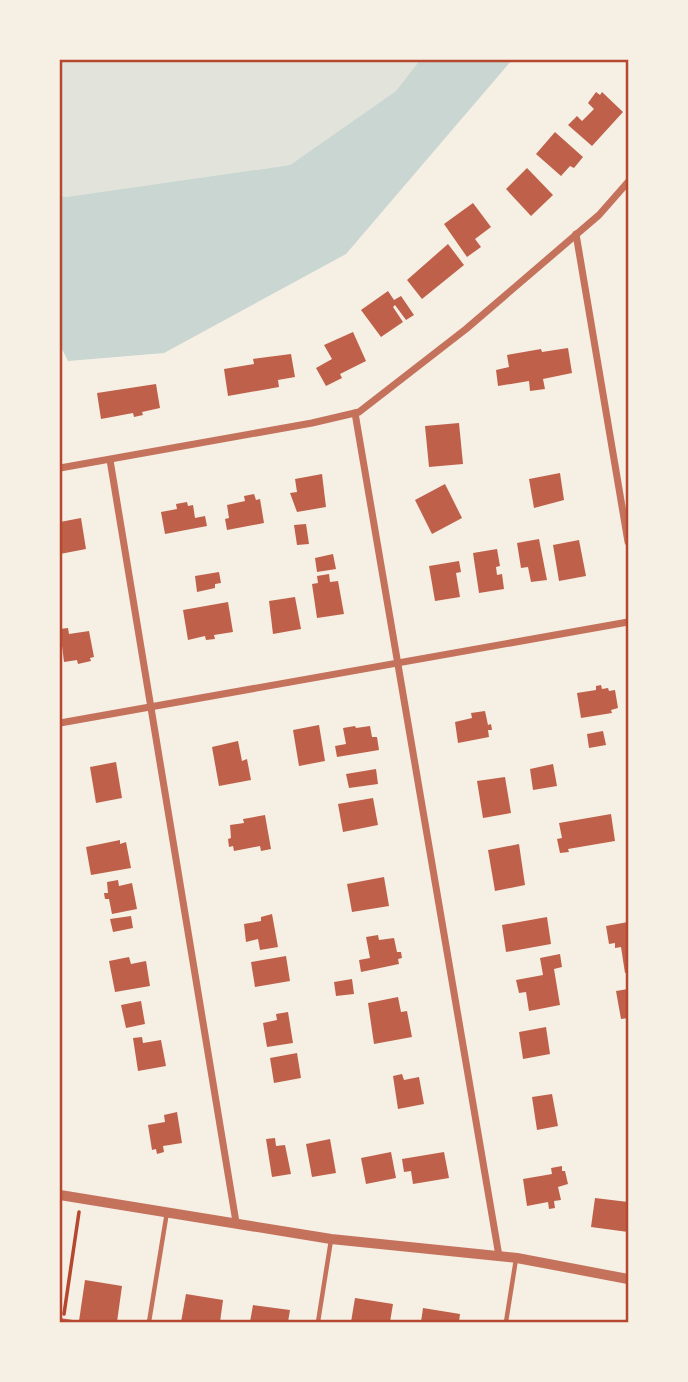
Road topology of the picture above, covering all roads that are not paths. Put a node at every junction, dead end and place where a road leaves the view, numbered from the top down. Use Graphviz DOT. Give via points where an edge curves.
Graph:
graph roads {
  1 [pos="628,182"];
  2 [pos="576,234"];
  3 [pos="355,413"];
  4 [pos="110,460"];
  5 [pos="60,468"];
  6 [pos="628,542"];
  7 [pos="628,622"];
  8 [pos="398,662"];
  9 [pos="152,706"];
  10 [pos="60,723"];
  11 [pos="60,1195"];
  12 [pos="167,1211"];
  13 [pos="236,1222"];
  14 [pos="331,1239"];
  15 [pos="499,1256"];
  16 [pos="517,1258"];
  17 [pos="628,1279"];
  18 [pos="149,1322"];
  19 [pos="318,1322"];
  20 [pos="506,1322"];
  1 -- 2 [label="street"];
  2 -- 3 [label="street" via="466,329"];
  2 -- 6 [label="street"];
  3 -- 4 [label="street"];
  3 -- 8 [label="street"];
  4 -- 5 [label="street"];
  4 -- 9 [label="street"];
  7 -- 8 [label="street"];
  8 -- 9 [label="street"];
  8 -- 15 [label="street"];
  9 -- 10 [label="street"];
  9 -- 13 [label="street"];
  11 -- 12 [label="street"];
  12 -- 13 [label="street"];
  12 -- 18 [label="lane"];
  13 -- 14 [label="street"];
  14 -- 15 [label="street"];
  14 -- 19 [label="lane"];
  15 -- 16 [label="street"];
  16 -- 17 [label="street"];
  16 -- 20 [label="lane"];
}
